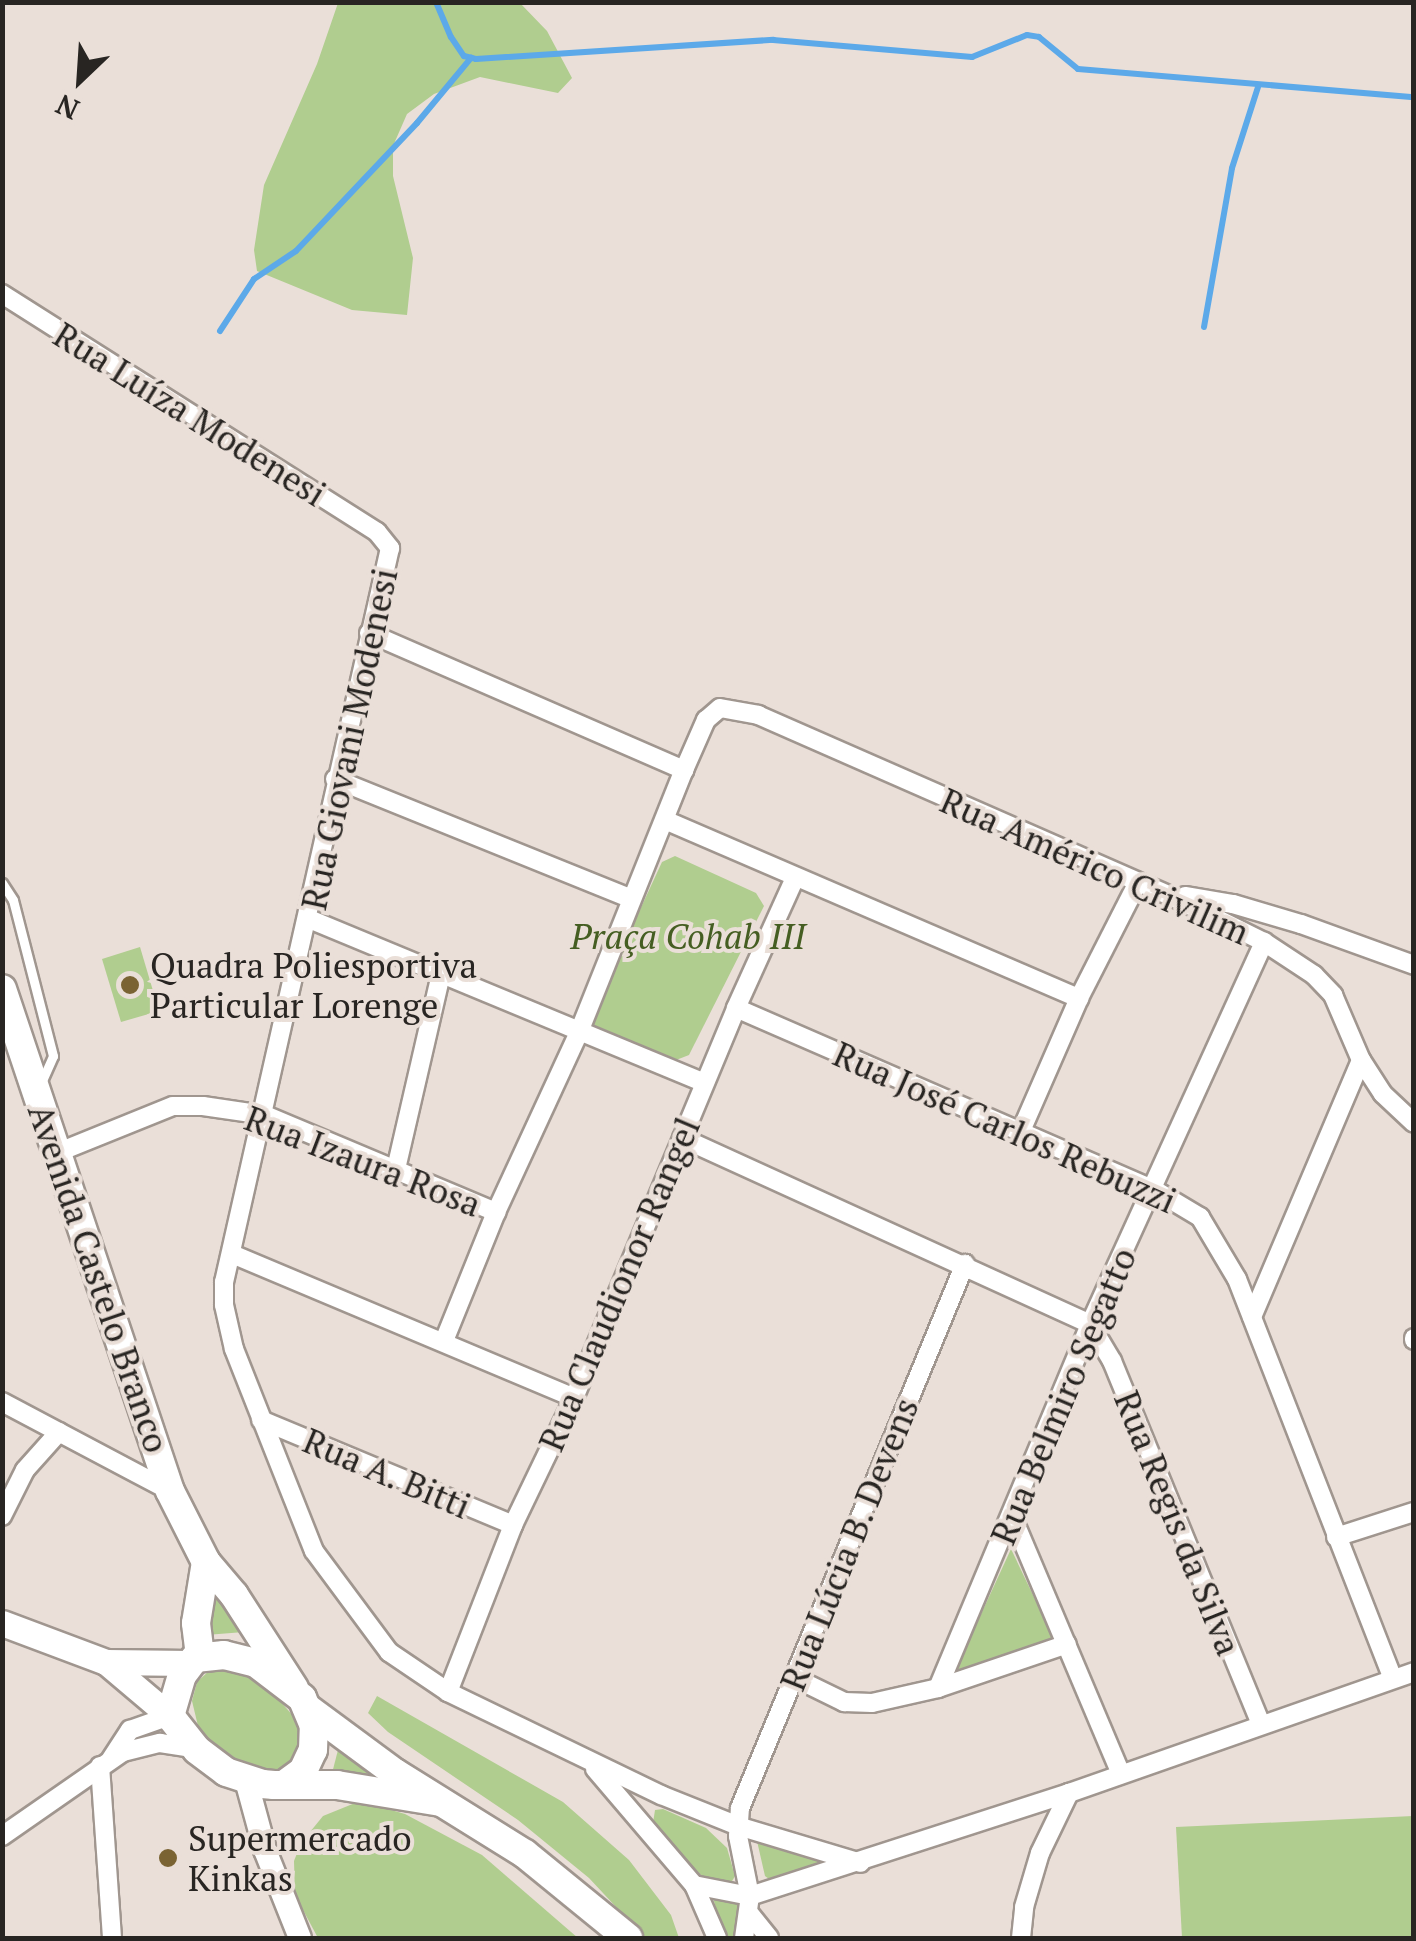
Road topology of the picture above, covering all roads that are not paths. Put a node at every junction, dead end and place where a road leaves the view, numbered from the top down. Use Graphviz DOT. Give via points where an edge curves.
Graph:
graph roads {
  1 [pos="2,294"];
  2 [pos="378,532"];
  3 [pos="370,633"];
  4 [pos="684,770"];
  5 [pos="335,779"];
  6 [pos="665,820"];
  7 [pos="795,878"];
  8 [pos="1138,882"];
  9 [pos="2,884"];
  10 [pos="1169,895"];
  11 [pos="630,898"];
  12 [pos="310,919"];
  13 [pos="1264,942"];
  14 [pos="1414,964"];
  15 [pos="442,974"];
  16 [pos="2,989"];
  17 [pos="1079,998"];
  18 [pos="736,1008"];
  19 [pos="579,1032"];
  20 [pos="12,1050"];
  21 [pos="1361,1060"];
  22 [pos="704,1083"];
  23 [pos="36,1091"];
  24 [pos="265,1115"];
  25 [pos="1414,1123"];
  26 [pos="1021,1131"];
  27 [pos="682,1138"];
  28 [pos="59,1152"];
  29 [pos="396,1169"];
  30 [pos="1153,1189"];
  31 [pos="496,1212"];
  32 [pos="232,1254"];
  33 [pos="965,1264"];
  34 [pos="1252,1318"];
  35 [pos="1090,1324"];
  36 [pos="444,1341"];
  37 [pos="574,1398"];
  38 [pos="2,1402"];
  39 [pos="261,1420"];
  40 [pos="58,1432"];
  41 [pos="170,1491"];
  42 [pos="1414,1512"];
  43 [pos="2,1516"];
  44 [pos="1012,1516"];
  45 [pos="513,1525"];
  46 [pos="1336,1538"];
  47 [pos="206,1562"];
  48 [pos="2,1623"];
  49 [pos="1067,1644"];
  50 [pos="195,1659"];
  51 [pos="106,1662"];
  52 [pos="1414,1672"];
  53 [pos="795,1678"];
  54 [pos="1392,1678"];
  55 [pos="938,1688"];
  56 [pos="448,1692"];
  57 [pos="300,1698"];
  58 [pos="170,1716"];
  59 [pos="1261,1725"];
  60 [pos="197,1750"];
  61 [pos="105,1762"];
  62 [pos="592,1764"];
  63 [pos="1121,1774"];
  64 [pos="246,1780"];
  65 [pos="285,1784"];
  66 [pos="1069,1793"];
  67 [pos="660,1795"];
  68 [pos="441,1802"];
  69 [pos="738,1826"];
  70 [pos="642,1827"];
  71 [pos="2,1836"];
  72 [pos="862,1862"];
  73 [pos="694,1885"];
  74 [pos="750,1904"];
  75 [pos="112,1938"];
  76 [pos="300,1938"];
  77 [pos="628,1938"];
  78 [pos="717,1938"];
  79 [pos="744,1938"];
  80 [pos="769,1938"];
  81 [pos="1022,1938"];
  1 -- 2 [label="street, Rua Luíza Modenesi"];
  2 -- 3 [label="street, Rua Giovani Modenesi" via="390,548"];
  3 -- 4 [label="street"];
  3 -- 5 [label="street, Rua Giovani Modenesi"];
  4 -- 6 [label="street"];
  4 -- 8 [label="street, Rua Américo Crivilim" via="706,720 720,708 758,716"];
  5 -- 11 [label="street"];
  5 -- 12 [label="street, Rua Giovani Modenesi"];
  6 -- 7 [label="street"];
  6 -- 11 [label="street"];
  7 -- 17 [label="street"];
  7 -- 18 [label="street, Rua Claudionor Rangel"];
  8 -- 10 [label="street, Rua Américo Crivilim"];
  8 -- 17 [label="street"];
  9 -- 23 [label="lane" via="13,900 53,1056"];
  10 -- 13 [label="street, Rua Américo Crivilim"];
  10 -- 14 [label="street" via="1233,904"];
  11 -- 19 [label="street"];
  12 -- 15 [label="street"];
  12 -- 24 [label="street, Rua Giovani Modenesi"];
  13 -- 21 [label="street, Rua Américo Crivilim" via="1334,994"];
  13 -- 30 [label="street, Rua Belmiro Segatto"];
  15 -- 19 [label="street"];
  15 -- 29 [label="street"];
  16 -- 20 [label="main road, Avenida Castelo Branco"];
  17 -- 26 [label="street"];
  18 -- 22 [label="street, Rua Claudionor Rangel"];
  18 -- 26 [label="street, Rua José Carlos Rebuzzi"];
  19 -- 22 [label="street"];
  19 -- 31 [label="street"];
  20 -- 23 [label="main road, Avenida Castelo Branco"];
  21 -- 25 [label="street, Rua Américo Crivilim" via="1382,1094"];
  21 -- 34 [label="street"];
  22 -- 27 [label="street, Rua Claudionor Rangel"];
  23 -- 28 [label="main road, Avenida Castelo Branco"];
  24 -- 28 [label="street, Rua Izaura Rosa" via="173,1106"];
  24 -- 29 [label="street, Rua Izaura Rosa"];
  24 -- 32 [label="street, Rua Giovani Modenesi"];
  26 -- 30 [label="street, Rua José Carlos Rebuzzi"];
  27 -- 33 [label="street"];
  27 -- 37 [label="street, Rua Claudionor Rangel"];
  28 -- 41 [label="main road, Avenida Castelo Branco"];
  29 -- 31 [label="street, Rua Izaura Rosa"];
  30 -- 34 [label="street, Rua José Carlos Rebuzzi" via="1200,1217 1238,1278"];
  30 -- 35 [label="street, Rua Belmiro Segatto"];
  31 -- 36 [label="street"];
  32 -- 36 [label="street"];
  32 -- 39 [label="street, Rua Giovani Modenesi" via="224,1304"];
  33 -- 35 [label="street"];
  33 -- 53 [label="street, Rua Lúcia B. Devens"];
  34 -- 46 [label="street, Rua José Carlos Rebuzzi"];
  35 -- 44 [label="street, Rua Belmiro Segatto"];
  35 -- 59 [label="street, Rua Regis da Silva" via="1118,1375"];
  36 -- 37 [label="street"];
  37 -- 45 [label="street, Rua Claudionor Rangel"];
  38 -- 40 [label="street"];
  39 -- 45 [label="street, Rua A. Bitti"];
  39 -- 56 [label="street, Rua Giovani Modenesi" via="314,1551 390,1652"];
  40 -- 41 [label="street"];
  40 -- 43 [label="street" via="18,1482"];
  41 -- 47 [label="main road, Avenida Castelo Branco"];
  42 -- 46 [label="street"];
  44 -- 49 [label="street"];
  44 -- 55 [label="street, Rua Belmiro Segatto"];
  45 -- 56 [label="street, Rua Claudionor Rangel"];
  46 -- 54 [label="street, Rua José Carlos Rebuzzi"];
  47 -- 50 [label="main road"];
  47 -- 57 [label="main road, Avenida Castelo Branco"];
  48 -- 51 [label="main road"];
  49 -- 55 [label="street"];
  49 -- 63 [label="street"];
  50 -- 51 [label="main road"];
  50 -- 57 [label="main road" via="224,1655 256,1663"];
  50 -- 58 [label="main road"];
  51 -- 58 [label="main road"];
  52 -- 54 [label="street"];
  53 -- 55 [label="street" via="844,1702"];
  53 -- 69 [label="street, Rua Lúcia B. Devens"];
  54 -- 59 [label="street"];
  56 -- 62 [label="street, Rua Giovani Modenesi"];
  57 -- 65 [label="main road" via="314,1726 313,1750 303,1771"];
  57 -- 68 [label="main road, Avenida Castelo Branco" via="346,1740"];
  58 -- 60 [label="main road"];
  58 -- 61 [label="street" via="130,1730"];
  59 -- 63 [label="street"];
  60 -- 61 [label="street" via="160,1743"];
  60 -- 64 [label="main road"];
  61 -- 71 [label="street"];
  61 -- 75 [label="street"];
  62 -- 67 [label="street"];
  62 -- 70 [label="street, Rua Giovani Modenesi"];
  63 -- 66 [label="street"];
  64 -- 65 [label="main road"];
  64 -- 76 [label="street"];
  65 -- 68 [label="main road"];
  66 -- 72 [label="street"];
  66 -- 81 [label="street" via="1040,1853"];
  67 -- 69 [label="street"];
  67 -- 70 [label="street" via="643,1808"];
  68 -- 77 [label="main road, Avenida Castelo Branco" via="525,1854"];
  69 -- 72 [label="street"];
  69 -- 74 [label="street"];
  70 -- 73 [label="street, Rua Giovani Modenesi"];
  72 -- 74 [label="street"];
  73 -- 74 [label="street"];
  73 -- 78 [label="street, Rua Giovani Modenesi"];
  74 -- 79 [label="street"];
  74 -- 80 [label="street"];
}
